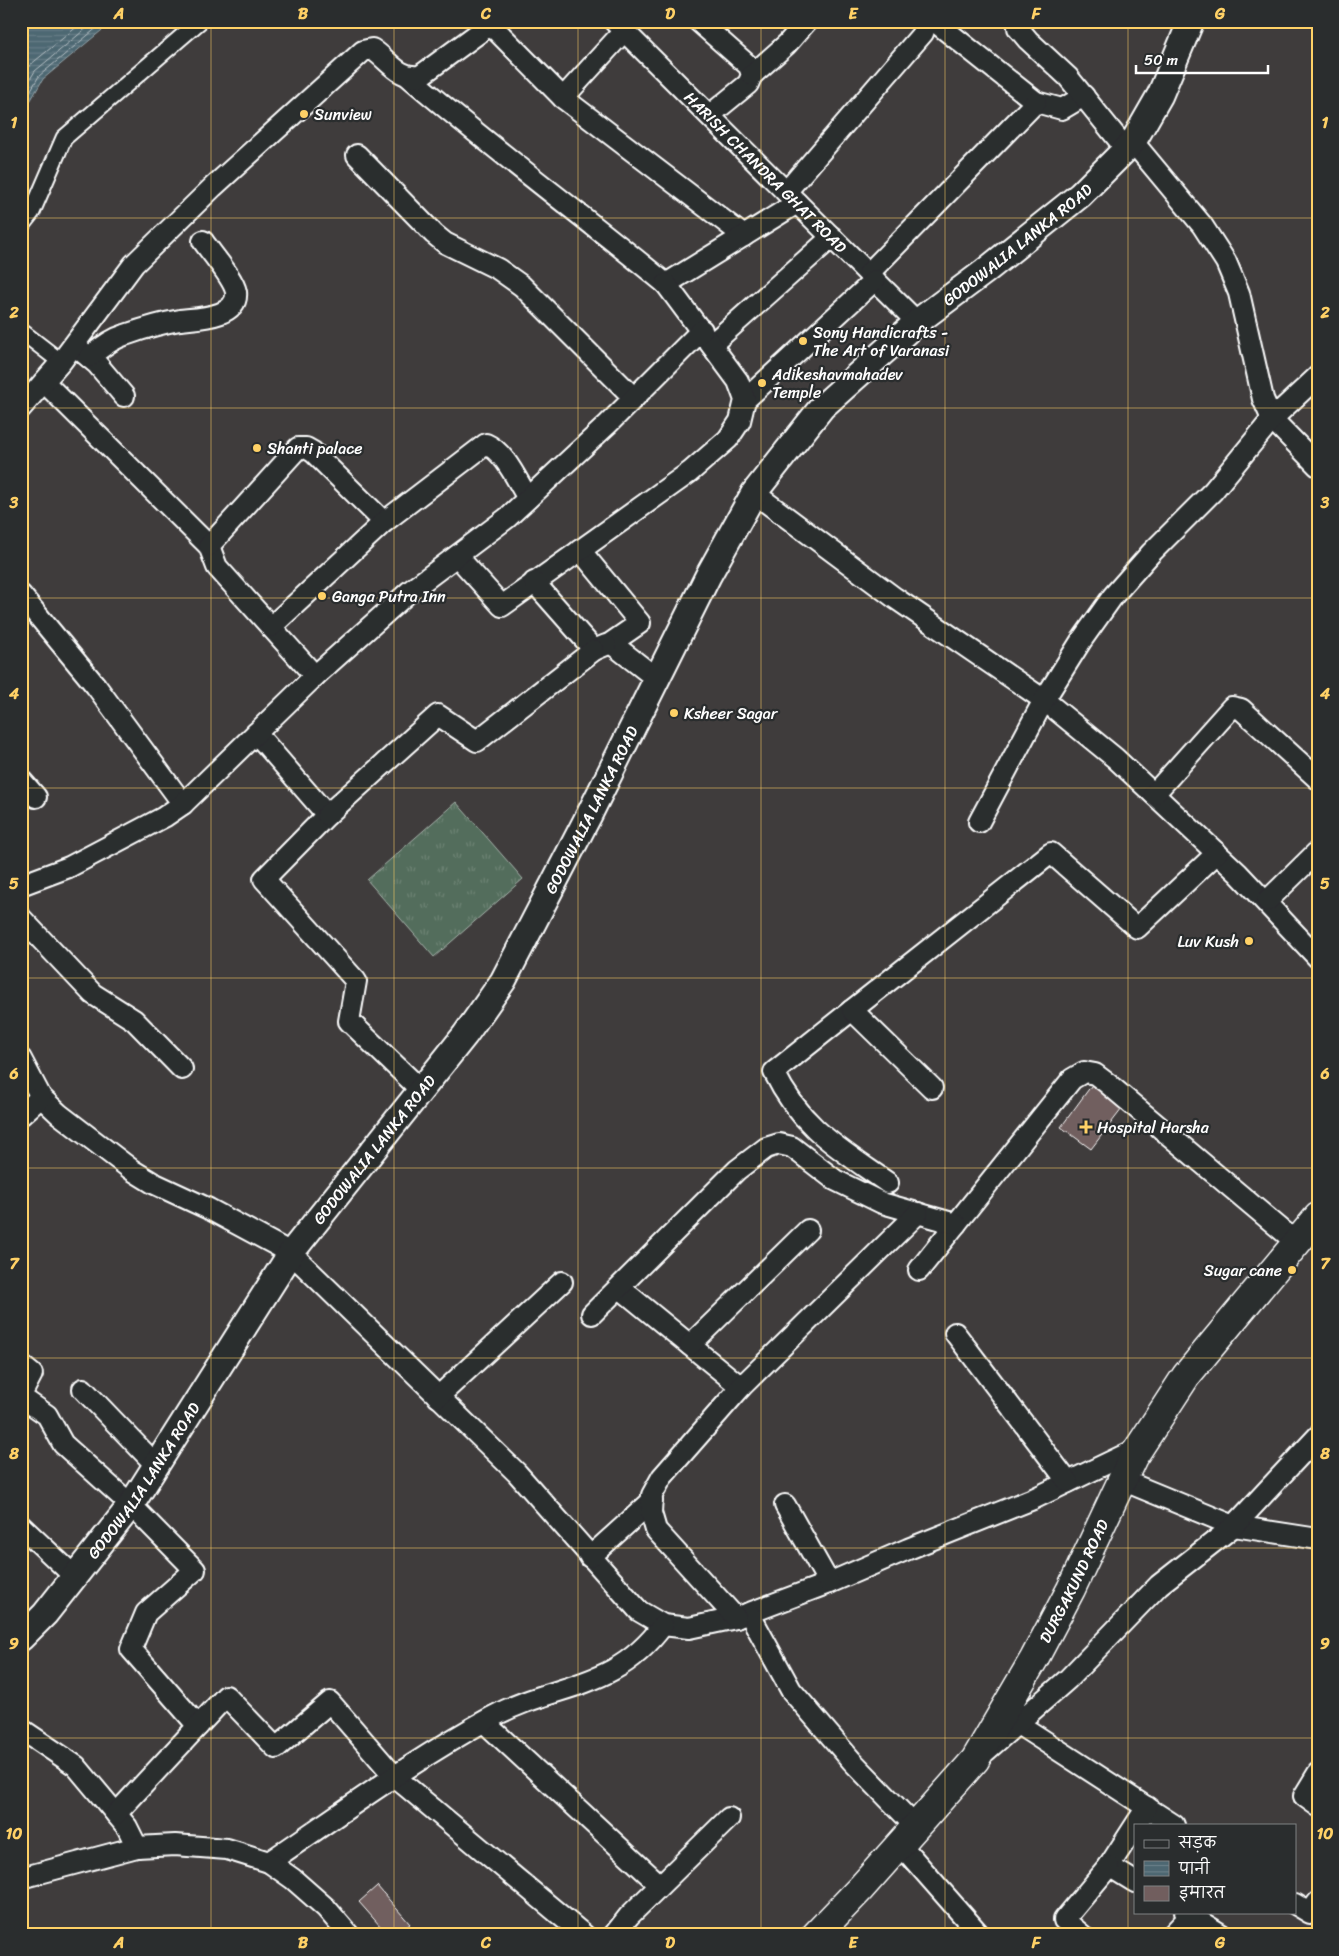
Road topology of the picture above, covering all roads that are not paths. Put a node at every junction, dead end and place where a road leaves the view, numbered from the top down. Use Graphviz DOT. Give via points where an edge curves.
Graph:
graph roads {
  1 [pos="200,21"];
  2 [pos="698,21"];
  3 [pos="807,21"];
  4 [pos="1018,21"];
  5 [pos="1192,21"];
  6 [pos="928,22"];
  7 [pos="493,23"];
  8 [pos="619,26"];
  9 [pos="752,75"];
  10 [pos="410,77"];
  11 [pos="1084,96"];
  12 [pos="564,98"];
  13 [pos="1036,102"];
  14 [pos="710,115"];
  15 [pos="1130,146"];
  16 [pos="357,155"];
  17 [pos="792,198"];
  18 [pos="21,226"];
  19 [pos="744,236"];
  20 [pos="832,237"];
  21 [pos="203,241"];
  22 [pos="872,276"];
  23 [pos="666,284"];
  24 [pos="917,322"];
  25 [pos="21,331"];
  26 [pos="707,337"];
  27 [pos="81,351"];
  28 [pos="61,362"];
  29 [pos="1318,376"];
  30 [pos="44,382"];
  31 [pos="124,396"];
  32 [pos="634,398"];
  33 [pos="745,400"];
  34 [pos="21,408"];
  35 [pos="1272,419"];
  36 [pos="1318,466"];
  37 [pos="754,493"];
  38 [pos="528,498"];
  39 [pos="384,522"];
  40 [pos="209,546"];
  41 [pos="580,550"];
  42 [pos="456,556"];
  43 [pos="534,582"];
  44 [pos="21,595"];
  45 [pos="271,627"];
  46 [pos="602,646"];
  47 [pos="315,676"];
  48 [pos="657,679"];
  49 [pos="1044,700"];
  50 [pos="256,733"];
  51 [pos="1318,779"];
  52 [pos="21,780"];
  53 [pos="1154,794"];
  54 [pos="36,797"];
  55 [pos="183,804"];
  56 [pos="327,815"];
  57 [pos="979,822"];
  58 [pos="1318,851"];
  59 [pos="1217,853"];
  60 [pos="22,884"];
  61 [pos="1267,901"];
  62 [pos="21,918"];
  63 [pos="1318,958"];
  64 [pos="852,1010"];
  65 [pos="21,1059"];
  66 [pos="182,1069"];
  67 [pos="932,1088"];
  68 [pos="421,1090"];
  69 [pos="42,1097"];
  70 [pos="21,1115"];
  71 [pos="888,1183"];
  72 [pos="918,1213"];
  73 [pos="1318,1216"];
  74 [pos="956,1224"];
  75 [pos="808,1230"];
  76 [pos="1296,1242"];
  77 [pos="291,1253"];
  78 [pos="919,1270"];
  79 [pos="562,1282"];
  80 [pos="620,1288"];
  81 [pos="592,1314"];
  82 [pos="955,1333"];
  83 [pos="690,1345"];
  84 [pos="21,1365"];
  85 [pos="741,1387"];
  86 [pos="83,1390"];
  87 [pos="21,1396"];
  88 [pos="438,1397"];
  89 [pos="1318,1436"];
  90 [pos="1139,1448"];
  91 [pos="155,1464"];
  92 [pos="1122,1480"];
  93 [pos="1068,1482"];
  94 [pos="652,1501"];
  95 [pos="131,1505"];
  96 [pos="785,1505"];
  97 [pos="21,1526"];
  98 [pos="1234,1526"];
  99 [pos="1318,1539"];
  100 [pos="590,1557"];
  101 [pos="75,1576"];
  102 [pos="829,1583"];
  103 [pos="743,1616"];
  104 [pos="663,1625"];
  105 [pos="21,1638"];
  106 [pos="484,1722"];
  107 [pos="1018,1724"];
  108 [pos="198,1726"];
  109 [pos="21,1729"];
  110 [pos="975,1760"];
  111 [pos="1318,1773"];
  112 [pos="395,1777"];
  113 [pos="1318,1806"];
  114 [pos="1147,1807"];
  115 [pos="116,1814"];
  116 [pos="729,1818"];
  117 [pos="1136,1824"];
  118 [pos="1172,1824"];
  119 [pos="1134,1827"];
  120 [pos="908,1835"];
  121 [pos="136,1847"];
  122 [pos="270,1862"];
  123 [pos="1109,1866"];
  124 [pos="21,1878"];
  125 [pos="1134,1881"];
  126 [pos="660,1885"];
  127 [pos="1318,1902"];
  128 [pos="1296,1905"];
  129 [pos="1188,1914"];
  130 [pos="349,1935"];
  131 [pos="584,1935"];
  132 [pos="614,1935"];
  133 [pos="816,1935"];
  134 [pos="980,1935"];
  135 [pos="1082,1935"];
  136 [pos="1172,1935"];
  137 [pos="1222,1935"];
  1 -- 18 [label="street" via="64,138 32,212"];
  2 -- 9 [label="street" via="749,66"];
  3 -- 9 [label="street"];
  4 -- 11 [label="street" via="1018,28 1028,40"];
  5 -- 15 [label="street, GODOWALIA LANKA ROAD" via="1160,95"];
  6 -- 13 [label="street"];
  6 -- 17 [label="street" via="923,33"];
  7 -- 10 [label="street" via="429,71"];
  7 -- 12 [label="street"];
  8 -- 12 [label="street"];
  8 -- 14 [label="street, HARISH CHANDRA GHAT ROAD"];
  9 -- 14 [label="street" via="748,84"];
  10 -- 23 [label="street" via="482,140 589,220"];
  10 -- 27 [label="street" via="400,73 372,49 363,51 213,187 134,264"];
  11 -- 13 [label="street" via="1062,110"];
  11 -- 15 [label="street"];
  12 -- 19 [label="street"];
  13 -- 22 [label="street"];
  14 -- 17 [label="street, HARISH CHANDRA GHAT ROAD"];
  15 -- 24 [label="street, GODOWALIA LANKA ROAD" via="1080,195"];
  15 -- 35 [label="street" via="1202,225 1226,262 1239,293 1263,399"];
  16 -- 32 [label="street" via="445,243 498,269 522,286"];
  17 -- 19 [label="street"];
  17 -- 20 [label="street, HARISH CHANDRA GHAT ROAD"];
  19 -- 23 [label="street"];
  20 -- 22 [label="street, HARISH CHANDRA GHAT ROAD"];
  20 -- 26 [label="street"];
  21 -- 27 [label="street" via="233,284 236,293 229,308 212,317 180,320"];
  22 -- 24 [label="street, HARISH CHANDRA GHAT ROAD"];
  22 -- 33 [label="street"];
  23 -- 26 [label="street"];
  24 -- 37 [label="street, GODOWALIA LANKA ROAD" via="822,407"];
  25 -- 28 [label="street"];
  26 -- 32 [label="street"];
  26 -- 33 [label="street" via="738,381"];
  27 -- 28 [label="street"];
  27 -- 31 [label="street"];
  28 -- 30 [label="street"];
  29 -- 35 [label="street"];
  30 -- 34 [label="street"];
  30 -- 40 [label="street"];
  32 -- 38 [label="street"];
  33 -- 41 [label="street" via="740,421 728,439 690,472"];
  35 -- 36 [label="street"];
  35 -- 49 [label="street" via="1212,491 1113,596 1080,641"];
  37 -- 48 [label="street, GODOWALIA LANKA ROAD"];
  37 -- 49 [label="street" via="895,598"];
  38 -- 39 [label="street" via="499,454 486,444"];
  38 -- 42 [label="street"];
  39 -- 40 [label="street" via="313,452 298,448"];
  39 -- 45 [label="street"];
  40 -- 45 [label="street" via="217,567"];
  41 -- 43 [label="street"];
  41 -- 46 [label="street" via="640,623"];
  42 -- 43 [label="street" via="502,606"];
  42 -- 47 [label="street" via="410,591"];
  43 -- 46 [label="street"];
  44 -- 55 [label="street" via="96,686"];
  45 -- 47 [label="street"];
  46 -- 48 [label="street"];
  46 -- 56 [label="street" via="477,741 438,714"];
  47 -- 50 [label="street"];
  48 -- 68 [label="street, GODOWALIA LANKA ROAD" via="503,981"];
  49 -- 53 [label="street"];
  49 -- 57 [label="street"];
  50 -- 55 [label="street"];
  50 -- 56 [label="street"];
  51 -- 53 [label="street" via="1241,709 1232,707"];
  52 -- 54 [label="street"];
  53 -- 59 [label="street"];
  55 -- 60 [label="street" via="69,868"];
  56 -- 68 [label="street" via="264,878 356,981 349,1022"];
  58 -- 61 [label="street"];
  59 -- 61 [label="street"];
  59 -- 64 [label="street" via="1137,928 1051,853"];
  61 -- 63 [label="street"];
  62 -- 66 [label="street" via="93,994 134,1020"];
  64 -- 67 [label="street"];
  64 -- 71 [label="street" via="774,1072 785,1094 810,1126"];
  65 -- 69 [label="street"];
  68 -- 77 [label="street, GODOWALIA LANKA ROAD"];
  69 -- 70 [label="street"];
  69 -- 77 [label="street" via="74,1125 153,1183"];
  72 -- 74 [label="street"];
  72 -- 80 [label="street" via="882,1203 857,1191 835,1180 792,1147 779,1144 766,1148 737,1170"];
  72 -- 85 [label="street"];
  73 -- 76 [label="main road, DURGAKUND ROAD"];
  74 -- 76 [label="street" via="1072,1079 1084,1072 1095,1074"];
  74 -- 78 [label="street"];
  75 -- 83 [label="street"];
  76 -- 90 [label="main road, DURGAKUND ROAD" via="1186,1376"];
  77 -- 88 [label="street"];
  77 -- 91 [label="street, GODOWALIA LANKA ROAD"];
  79 -- 88 [label="street"];
  80 -- 81 [label="street"];
  80 -- 83 [label="street"];
  82 -- 93 [label="street"];
  83 -- 85 [label="street"];
  84 -- 87 [label="street" via="32,1374"];
  85 -- 94 [label="street" via="662,1477"];
  86 -- 91 [label="street"];
  87 -- 95 [label="street" via="47,1415 64,1444"];
  88 -- 100 [label="street" via="517,1473"];
  89 -- 98 [label="street"];
  90 -- 92 [label="main road, DURGAKUND ROAD"];
  90 -- 93 [label="street"];
  91 -- 95 [label="street, GODOWALIA LANKA ROAD"];
  92 -- 98 [label="street"];
  92 -- 110 [label="main road, DURGAKUND ROAD" via="1062,1607"];
  93 -- 102 [label="street" via="1034,1500"];
  94 -- 100 [label="street"];
  94 -- 103 [label="street" via="651,1513 656,1530"];
  95 -- 101 [label="street, GODOWALIA LANKA ROAD"];
  95 -- 108 [label="street" via="194,1570 146,1613 131,1649"];
  96 -- 102 [label="street"];
  97 -- 101 [label="street"];
  98 -- 99 [label="street"];
  98 -- 107 [label="street" via="1158,1585 1068,1678"];
  100 -- 104 [label="street" via="639,1611"];
  101 -- 105 [label="street, GODOWALIA LANKA ROAD"];
  102 -- 103 [label="street"];
  103 -- 104 [label="street" via="689,1628"];
  103 -- 120 [label="street" via="791,1690 852,1761"];
  104 -- 106 [label="street" via="635,1656 591,1682 523,1704"];
  106 -- 112 [label="street"];
  106 -- 126 [label="street"];
  107 -- 110 [label="street"];
  107 -- 114 [label="street"];
  108 -- 112 [label="street" via="226,1696 276,1748 330,1702"];
  108 -- 115 [label="street"];
  109 -- 115 [label="street" via="76,1766"];
  110 -- 120 [label="main road, DURGAKUND ROAD"];
  111 -- 113 [label="street" via="1304,1796"];
  112 -- 122 [label="street"];
  112 -- 131 [label="street"];
  114 -- 117 [label="street"];
  114 -- 118 [label="street"];
  115 -- 121 [label="street"];
  116 -- 126 [label="street"];
  119 -- 123 [label="street"];
  120 -- 133 [label="main road, DURGAKUND ROAD"];
  120 -- 134 [label="street"];
  121 -- 122 [label="street" via="175,1845 227,1849"];
  121 -- 124 [label="street"];
  122 -- 130 [label="street" via="306,1891"];
  123 -- 125 [label="street"];
  123 -- 135 [label="street" via="1064,1920"];
  126 -- 132 [label="street"];
  127 -- 128 [label="street" via="1310,1913"];
  129 -- 136 [label="street"];
  129 -- 137 [label="street"];
}
